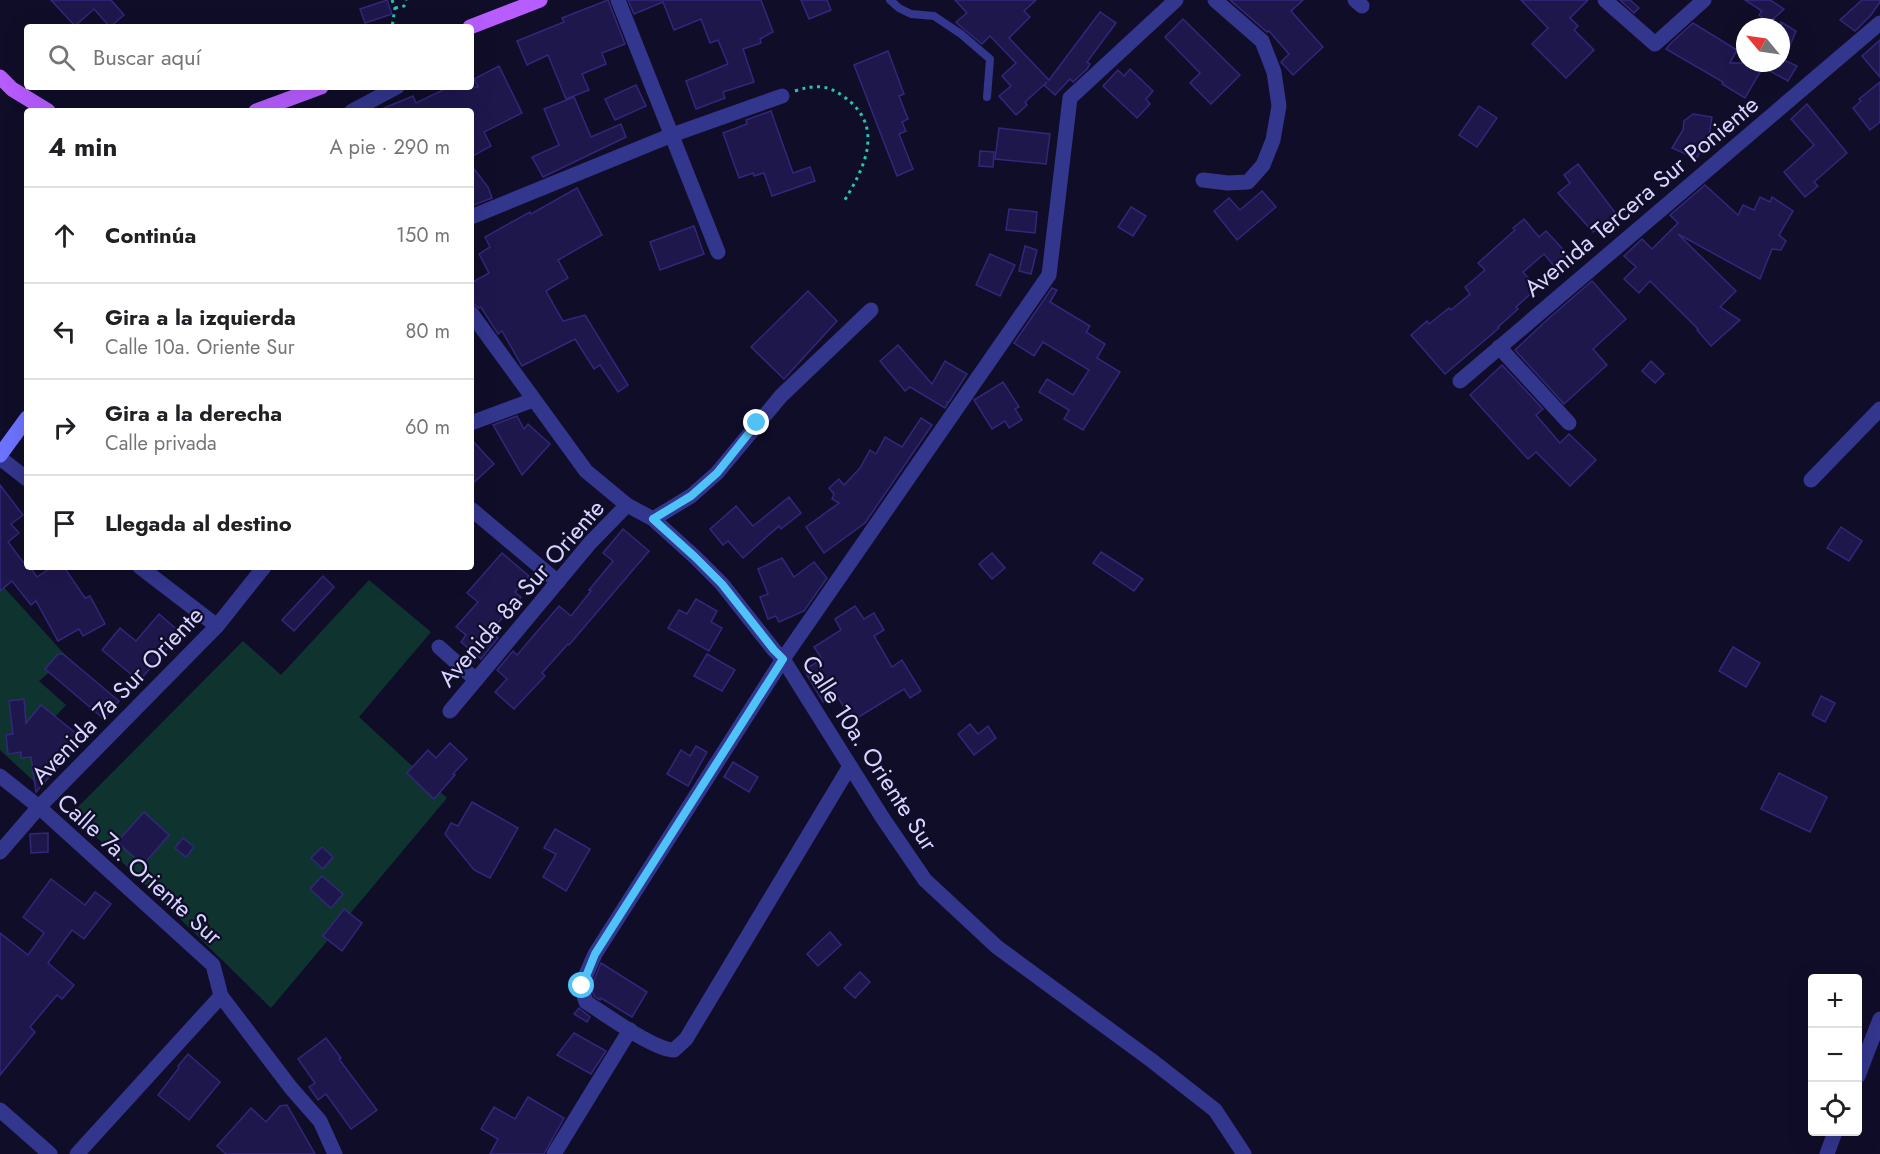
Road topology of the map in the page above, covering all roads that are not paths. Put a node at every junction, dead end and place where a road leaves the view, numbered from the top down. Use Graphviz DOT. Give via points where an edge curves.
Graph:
graph roads {
  1 [pos="540,0"];
  2 [pos="618,0"];
  3 [pos="890,0"];
  4 [pos="1176,0"];
  5 [pos="1215,0"];
  6 [pos="1605,0"];
  7 [pos="1704,0"];
  8 [pos="1880,23"];
  9 [pos="474,26"];
  10 [pos="0,77"];
  11 [pos="313,90"];
  12 [pos="391,90"];
  13 [pos="782,96"];
  14 [pos="987,97"];
  15 [pos="43,108"];
  16 [pos="264,108"];
  17 [pos="358,108"];
  18 [pos="672,135"];
  19 [pos="1203,180"];
  20 [pos="474,216"];
  21 [pos="718,252"];
  22 [pos="871,310"];
  23 [pos="474,317"];
  24 [pos="1499,347"];
  25 [pos="1460,381"];
  26 [pos="533,400"];
  27 [pos="1878,415"];
  28 [pos="24,422"];
  29 [pos="474,422"];
  30 [pos="1569,423"];
  31 [pos="0,456"];
  32 [pos="24,476"];
  33 [pos="1811,480"];
  34 [pos="627,505"];
  35 [pos="474,512"];
  36 [pos="653,519"];
  37 [pos="144,570"];
  38 [pos="262,570"];
  39 [pos="558,582"];
  40 [pos="217,626"];
  41 [pos="439,647"];
  42 [pos="783,659"];
  43 [pos="476,680"];
  44 [pos="450,711"];
  45 [pos="850,766"];
  46 [pos="0,776"];
  47 [pos="39,807"];
  48 [pos="0,852"];
  49 [pos="221,996"];
  50 [pos="1880,1019"];
  51 [pos="630,1030"];
  52 [pos="1862,1064"];
  53 [pos="0,1110"];
  54 [pos="1833,1136"];
  55 [pos="50,1154"];
  56 [pos="77,1154"];
  57 [pos="335,1154"];
  58 [pos="554,1154"];
  59 [pos="1244,1154"];
  60 [pos="1827,1154"];
  1 -- 9 [label="main road"];
  2 -- 18 [label="street"];
  3 -- 14 [label="lane" via="910,14 934,16 990,59"];
  4 -- 42 [label="street" via="1070,98 1049,275"];
  5 -- 19 [label="street" via="1262,41 1274,72 1279,106 1273,140 1263,165 1248,182"];
  6 -- 7 [label="street" via="1655,44"];
  8 -- 24 [label="street, Avenida Tercera Sur Poniente"];
  10 -- 15 [label="main road"];
  11 -- 16 [label="main road"];
  12 -- 17 [label="street"];
  13 -- 18 [label="street"];
  18 -- 20 [label="street"];
  18 -- 21 [label="street"];
  22 -- 36 [label="street" via="781,396 717,473 691,496"];
  23 -- 26 [label="street, Calle 10a. Oriente Sur"];
  24 -- 25 [label="street, Avenida Tercera Sur Poniente"];
  24 -- 30 [label="street"];
  26 -- 29 [label="street"];
  26 -- 34 [label="street, Calle 10a. Oriente Sur" via="586,471"];
  27 -- 33 [label="street"];
  28 -- 31 [label="street"];
  31 -- 32 [label="street"];
  34 -- 36 [label="street, Calle 10a. Oriente Sur"];
  34 -- 39 [label="street, Avenida 8a Sur Oriente"];
  35 -- 39 [label="street"];
  36 -- 42 [label="street, Calle 10a. Oriente Sur" via="722,584"];
  37 -- 40 [label="street"];
  38 -- 40 [label="street, Avenida 7a Sur Oriente"];
  39 -- 43 [label="street, Avenida 8a Sur Oriente"];
  40 -- 47 [label="street, Avenida 7a Sur Oriente"];
  41 -- 43 [label="street"];
  42 -- 45 [label="street, Calle 10a. Oriente Sur"];
  42 -- 51 [label="street" via="595,954 582,986 586,1002"];
  43 -- 44 [label="street, Avenida 8a Sur Oriente"];
  45 -- 51 [label="street" via="686,1039 674,1050 666,1050"];
  45 -- 59 [label="street, Calle 10a. Oriente Sur" via="925,880 997,947 1215,1110"];
  46 -- 47 [label="street, Calle 7a. Oriente Sur"];
  47 -- 48 [label="street, Avenida 7a Sur Oriente"];
  47 -- 49 [label="street, Calle 7a. Oriente Sur" via="213,965"];
  49 -- 56 [label="street"];
  49 -- 57 [label="street, Calle 7a. Oriente Sur" via="320,1121"];
  50 -- 52 [label="street"];
  51 -- 58 [label="street"];
  53 -- 55 [label="street"];
  54 -- 60 [label="street"];
}
